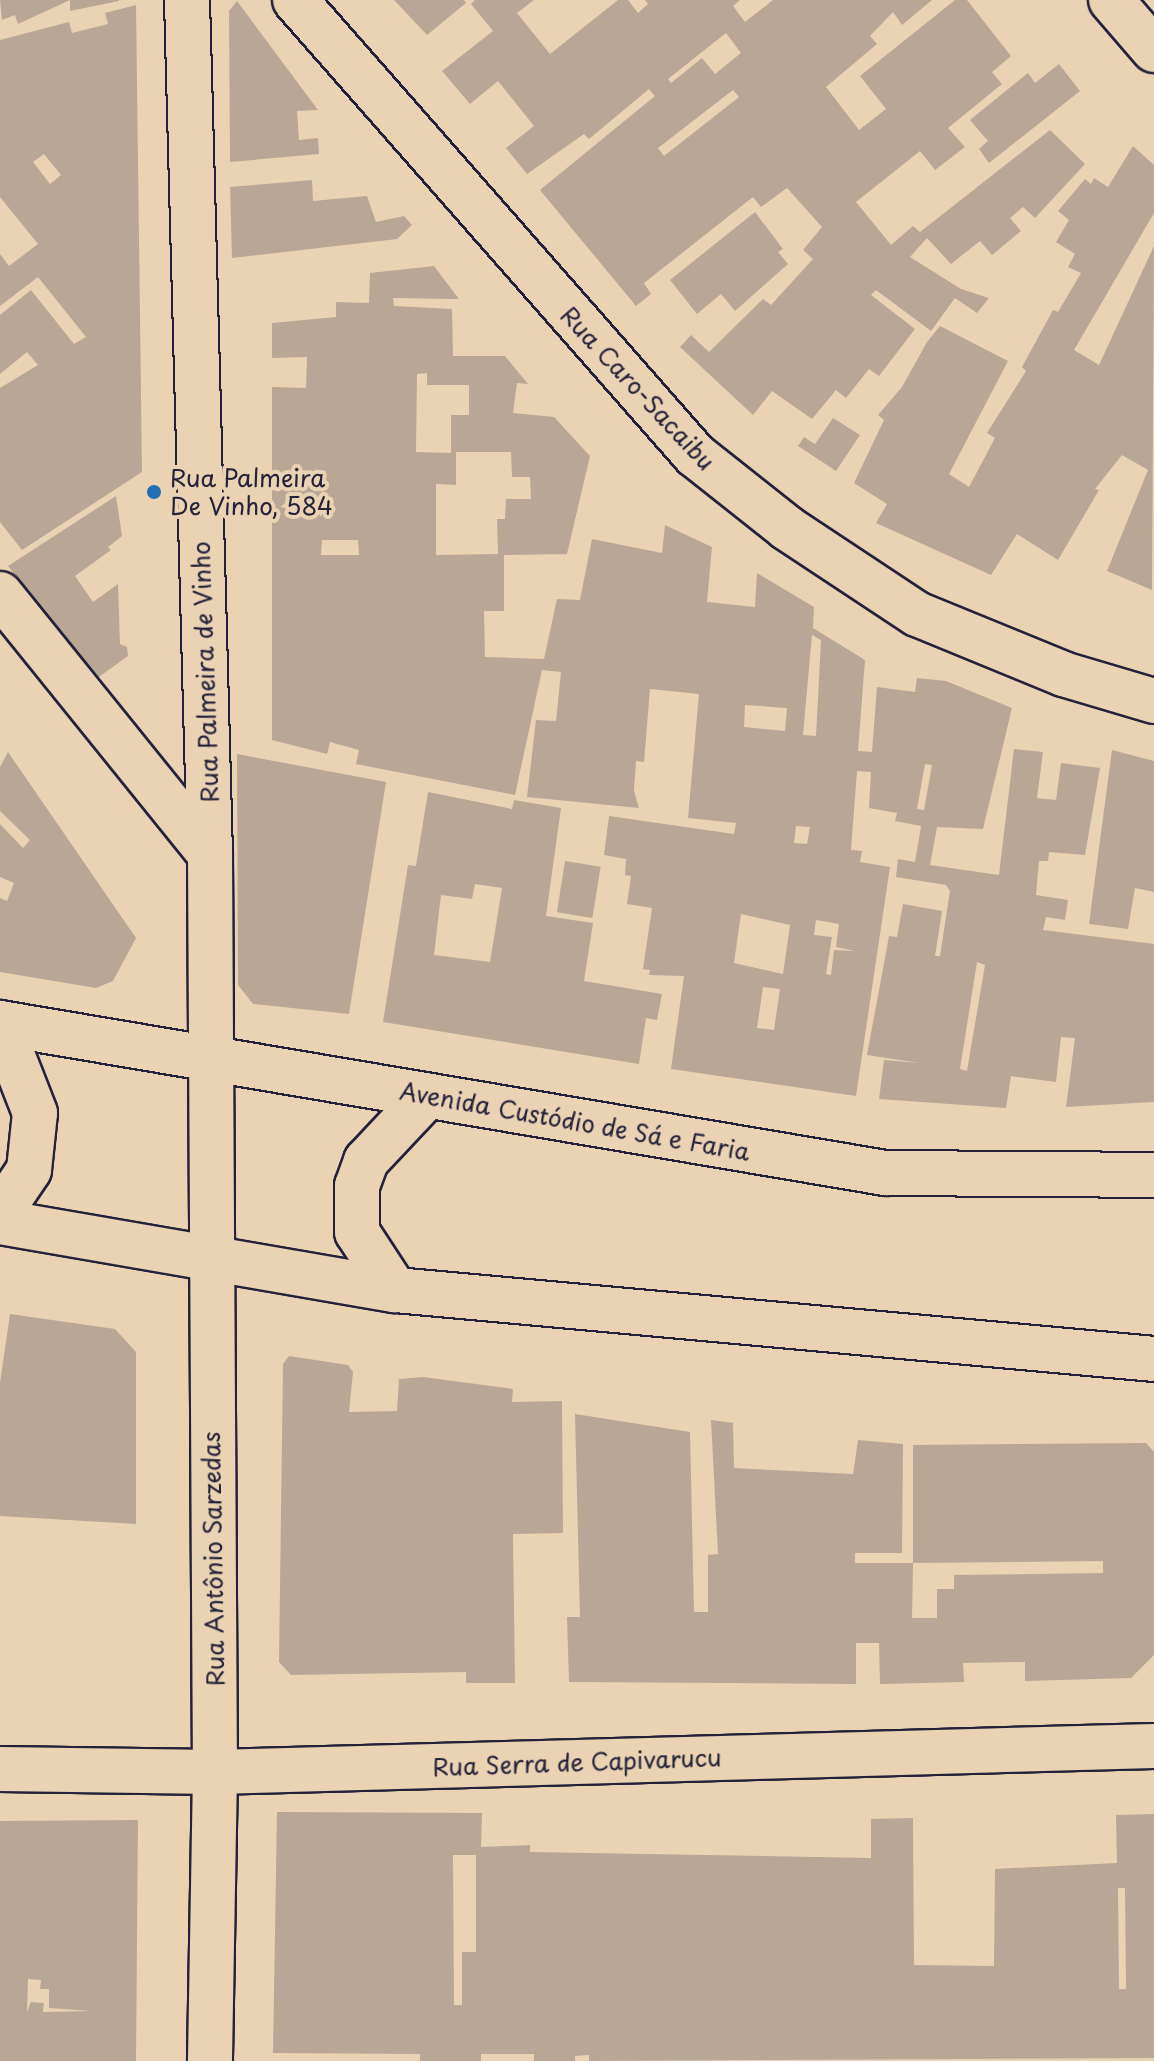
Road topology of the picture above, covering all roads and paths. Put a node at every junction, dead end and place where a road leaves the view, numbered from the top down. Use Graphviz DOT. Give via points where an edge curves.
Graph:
graph roads {
  1 [pos="187,0"];
  2 [pos="295,0"];
  3 [pos="1111,0"];
  4 [pos="1154,50"];
  5 [pos="0,594"];
  6 [pos="1154,701"];
  7 [pos="210,854"];
  8 [pos="0,1023"];
  9 [pos="211,1057"];
  10 [pos="427,1096"];
  11 [pos="1154,1175"];
  12 [pos="0,1213"];
  13 [pos="0,1222"];
  14 [pos="209,1258"];
  15 [pos="395,1290"];
  16 [pos="1154,1359"];
  17 [pos="1154,1746"];
  18 [pos="0,1769"];
  19 [pos="215,1772"];
  20 [pos="210,2061"];
  1 -- 7 [label="street, Rua Palmeira de Vinho"];
  2 -- 6 [label="street, Rua Caro-Sacaibu" via="695,455 787,528 917,614 1063,674"];
  3 -- 4 [label="street"];
  5 -- 7 [label="street"];
  7 -- 9 [label="street, Rua Palmeira de Vinho"];
  8 -- 9 [label="street, Avenida Custódio de Sá e Faria"];
  8 -- 12 [label="street" via="35,1113 29,1170"];
  9 -- 10 [label="street, Avenida Custódio de Sá e Faria"];
  9 -- 14 [label="street, Rua Antônio Sarzedas"];
  10 -- 11 [label="street, Avenida Custódio de Sá e Faria" via="885,1173"];
  10 -- 15 [label="street" via="366,1161 357,1186 357,1232"];
  13 -- 14 [label="street"];
  14 -- 15 [label="street"];
  14 -- 19 [label="street, Rua Antônio Sarzedas"];
  15 -- 16 [label="street"];
  17 -- 19 [label="street, Rua Serra de Capivarucu"];
  18 -- 19 [label="street, Rua Serra de Capivarucu"];
  19 -- 20 [label="street, Rua Antônio Sarzedas"];
}
